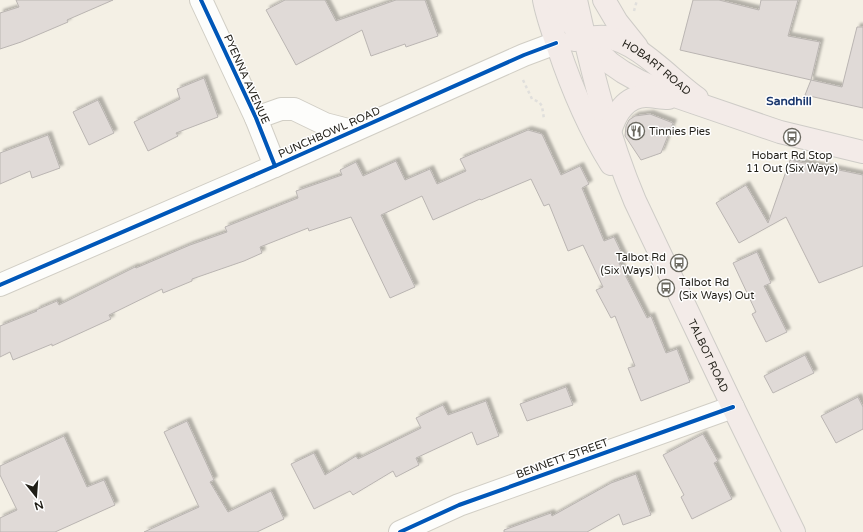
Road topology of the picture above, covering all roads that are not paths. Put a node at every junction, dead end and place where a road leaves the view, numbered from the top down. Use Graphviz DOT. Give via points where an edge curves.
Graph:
graph roads {
  1 [pos="202,0"];
  2 [pos="544,0"];
  3 [pos="557,0"];
  4 [pos="576,0"];
  5 [pos="604,0"];
  6 [pos="585,39"];
  7 [pos="556,43"];
  8 [pos="641,52"];
  9 [pos="687,100"];
  10 [pos="724,114"];
  11 [pos="256,118"];
  12 [pos="352,131"];
  13 [pos="610,132"];
  14 [pos="863,152"];
  15 [pos="276,166"];
  16 [pos="635,201"];
  17 [pos="0,286"];
  18 [pos="733,407"];
  19 [pos="400,532"];
  20 [pos="794,532"];
  1 -- 11 [label="street, PYENNA AVENUE"];
  2 -- 7 [label="main road"];
  3 -- 6 [label="main road, HOBART ROAD"];
  4 -- 6 [label="main road"];
  5 -- 8 [label="main road" via="617,22"];
  6 -- 7 [label="main road, HOBART ROAD"];
  6 -- 8 [label="main road, HOBART ROAD" via="603,36 621,41"];
  6 -- 9 [label="main road, HOBART ROAD" via="623,72 666,93"];
  6 -- 13 [label="main road, TALBOT ROAD"];
  7 -- 12 [label="street, PUNCHBOWL ROAD"];
  7 -- 16 [label="main road, TALBOT ROAD" via="587,121"];
  8 -- 10 [label="main road, HOBART ROAD" via="682,87"];
  9 -- 10 [label="main road, HOBART ROAD"];
  9 -- 13 [label="main road" via="645,96 635,99 619,110"];
  10 -- 14 [label="main road, HOBART ROAD" via="780,132"];
  11 -- 12 [label="street" via="281,109 294,109 325,124"];
  11 -- 15 [label="street, PYENNA AVENUE"];
  12 -- 15 [label="street, PUNCHBOWL ROAD"];
  13 -- 16 [label="main road, TALBOT ROAD" via="623,174"];
  15 -- 17 [label="street, PUNCHBOWL ROAD"];
  16 -- 18 [label="main road, TALBOT ROAD"];
  18 -- 19 [label="street, BENNETT STREET" via="459,505"];
  18 -- 20 [label="main road, TALBOT ROAD"];
}
